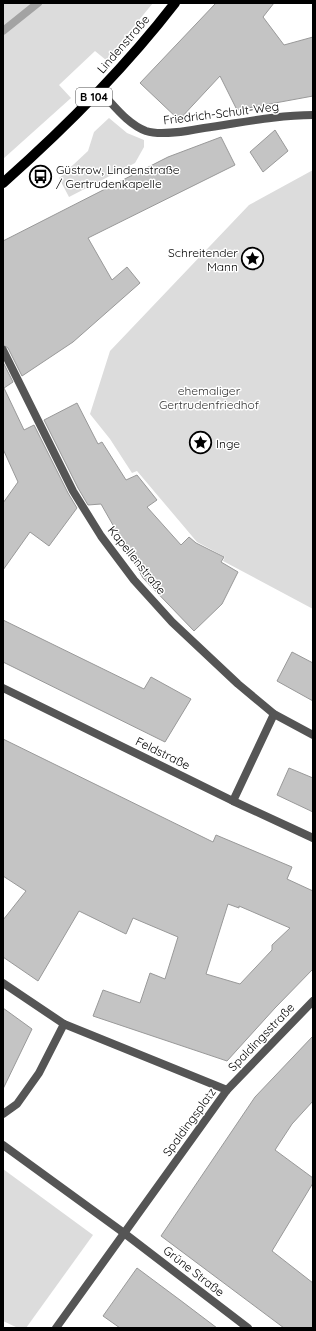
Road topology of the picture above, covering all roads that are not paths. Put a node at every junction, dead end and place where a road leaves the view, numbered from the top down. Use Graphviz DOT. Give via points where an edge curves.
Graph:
graph roads {
  1 [pos="175,3"];
  2 [pos="100,91"];
  3 [pos="313,115"];
  4 [pos="3,183"];
  5 [pos="3,350"];
  6 [pos="3,688"];
  7 [pos="274,714"];
  8 [pos="313,735"];
  9 [pos="233,801"];
  10 [pos="313,838"];
  11 [pos="3,983"];
  12 [pos="313,1001"];
  13 [pos="64,1024"];
  14 [pos="227,1090"];
  15 [pos="3,1114"];
  16 [pos="3,1145"];
  17 [pos="124,1233"];
  18 [pos="56,1328"];
  19 [pos="248,1328"];
  1 -- 2 [label="main road, Lindenstraße / B 104"];
  2 -- 3 [label="street, Friedrich-Schult-Weg" via="133,124 146,131 160,133 295,115"];
  2 -- 4 [label="main road, Lindenstraße / B 104"];
  5 -- 7 [label="street, Kapellenstraße" via="73,491 101,536 134,580 172,622"];
  6 -- 9 [label="street, Feldstraße"];
  7 -- 8 [label="street, Kapellenstraße"];
  7 -- 9 [label="street"];
  9 -- 10 [label="street, Feldstraße"];
  11 -- 13 [label="street, Spaldingsplatz"];
  12 -- 14 [label="street, Spaldingsstraße"];
  13 -- 14 [label="street, Spaldingsplatz"];
  13 -- 15 [label="street" via="39,1073 17,1104"];
  14 -- 17 [label="street, Spaldingsplatz"];
  16 -- 17 [label="street"];
  17 -- 18 [label="street, Spaldingsplatz"];
  17 -- 19 [label="street, Grüne Straße"];
}
